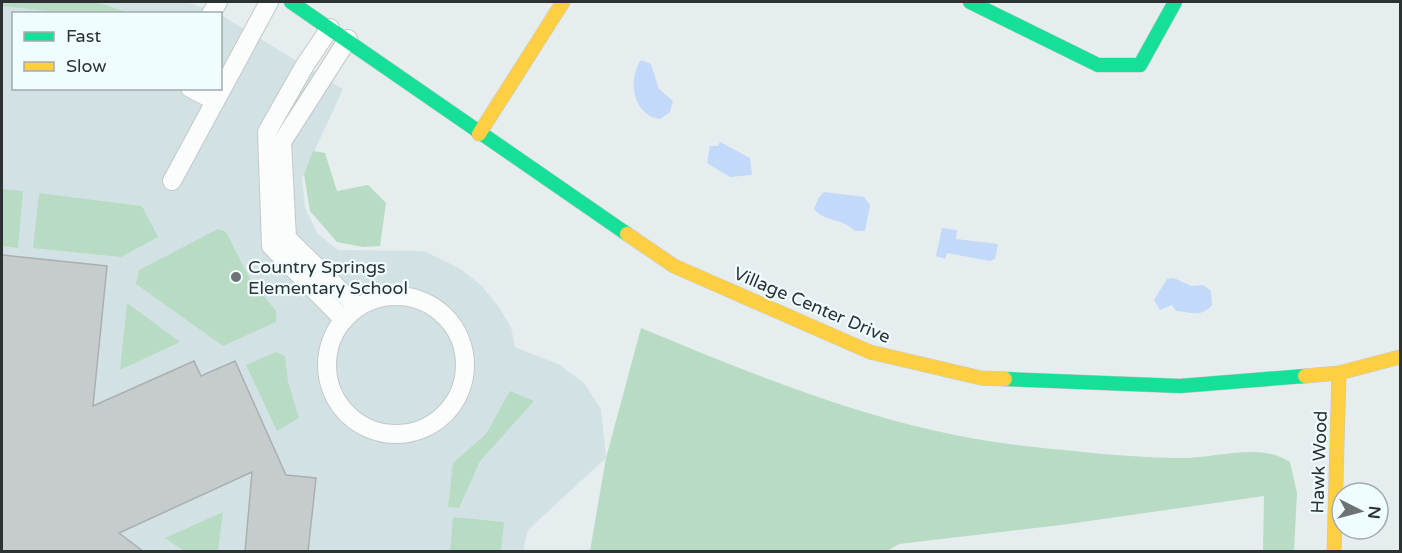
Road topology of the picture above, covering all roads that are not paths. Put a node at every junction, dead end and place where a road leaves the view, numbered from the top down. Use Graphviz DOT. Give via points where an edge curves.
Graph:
graph roads {
  1 [pos="269,2"];
  2 [pos="291,2"];
  3 [pos="563,2"];
  4 [pos="970,2"];
  5 [pos="1176,2"];
  6 [pos="330,28"];
  7 [pos="348,39"];
  8 [pos="222,88"];
  9 [pos="194,90"];
  10 [pos="221,90"];
  11 [pos="215,101"];
  12 [pos="479,134"];
  13 [pos="172,181"];
  14 [pos="350,314"];
  15 [pos="1401,357"];
  16 [pos="1339,373"];
  17 [pos="1334,552"];
  1 -- 8 [label="lane"];
  2 -- 6 [label="street, Village Center Drive"];
  3 -- 12 [label="street"];
  4 -- 5 [label="street" via="1098,65 1140,65"];
  6 -- 7 [label="street, Village Center Drive"];
  6 -- 14 [label="lane" via="267,132 271,246"];
  7 -- 12 [label="street, Village Center Drive"];
  7 -- 14 [label="lane" via="282,142 287,238"];
  9 -- 11 [label="lane"];
  10 -- 11 [label="lane"];
  11 -- 13 [label="lane"];
  12 -- 16 [label="street, Village Center Drive" via="674,266 870,352 993,378 1180,386"];
  14 -- 14 [label="lane" via="332,339 327,361 329,383 338,403 353,420 372,430 396,435 436,423 453,406 463,384 465,361 460,338 448,318 430,304 407,296 384,296"];
  15 -- 16 [label="street, Village Center Drive"];
  16 -- 17 [label="street, Hawk Wood"];
}
